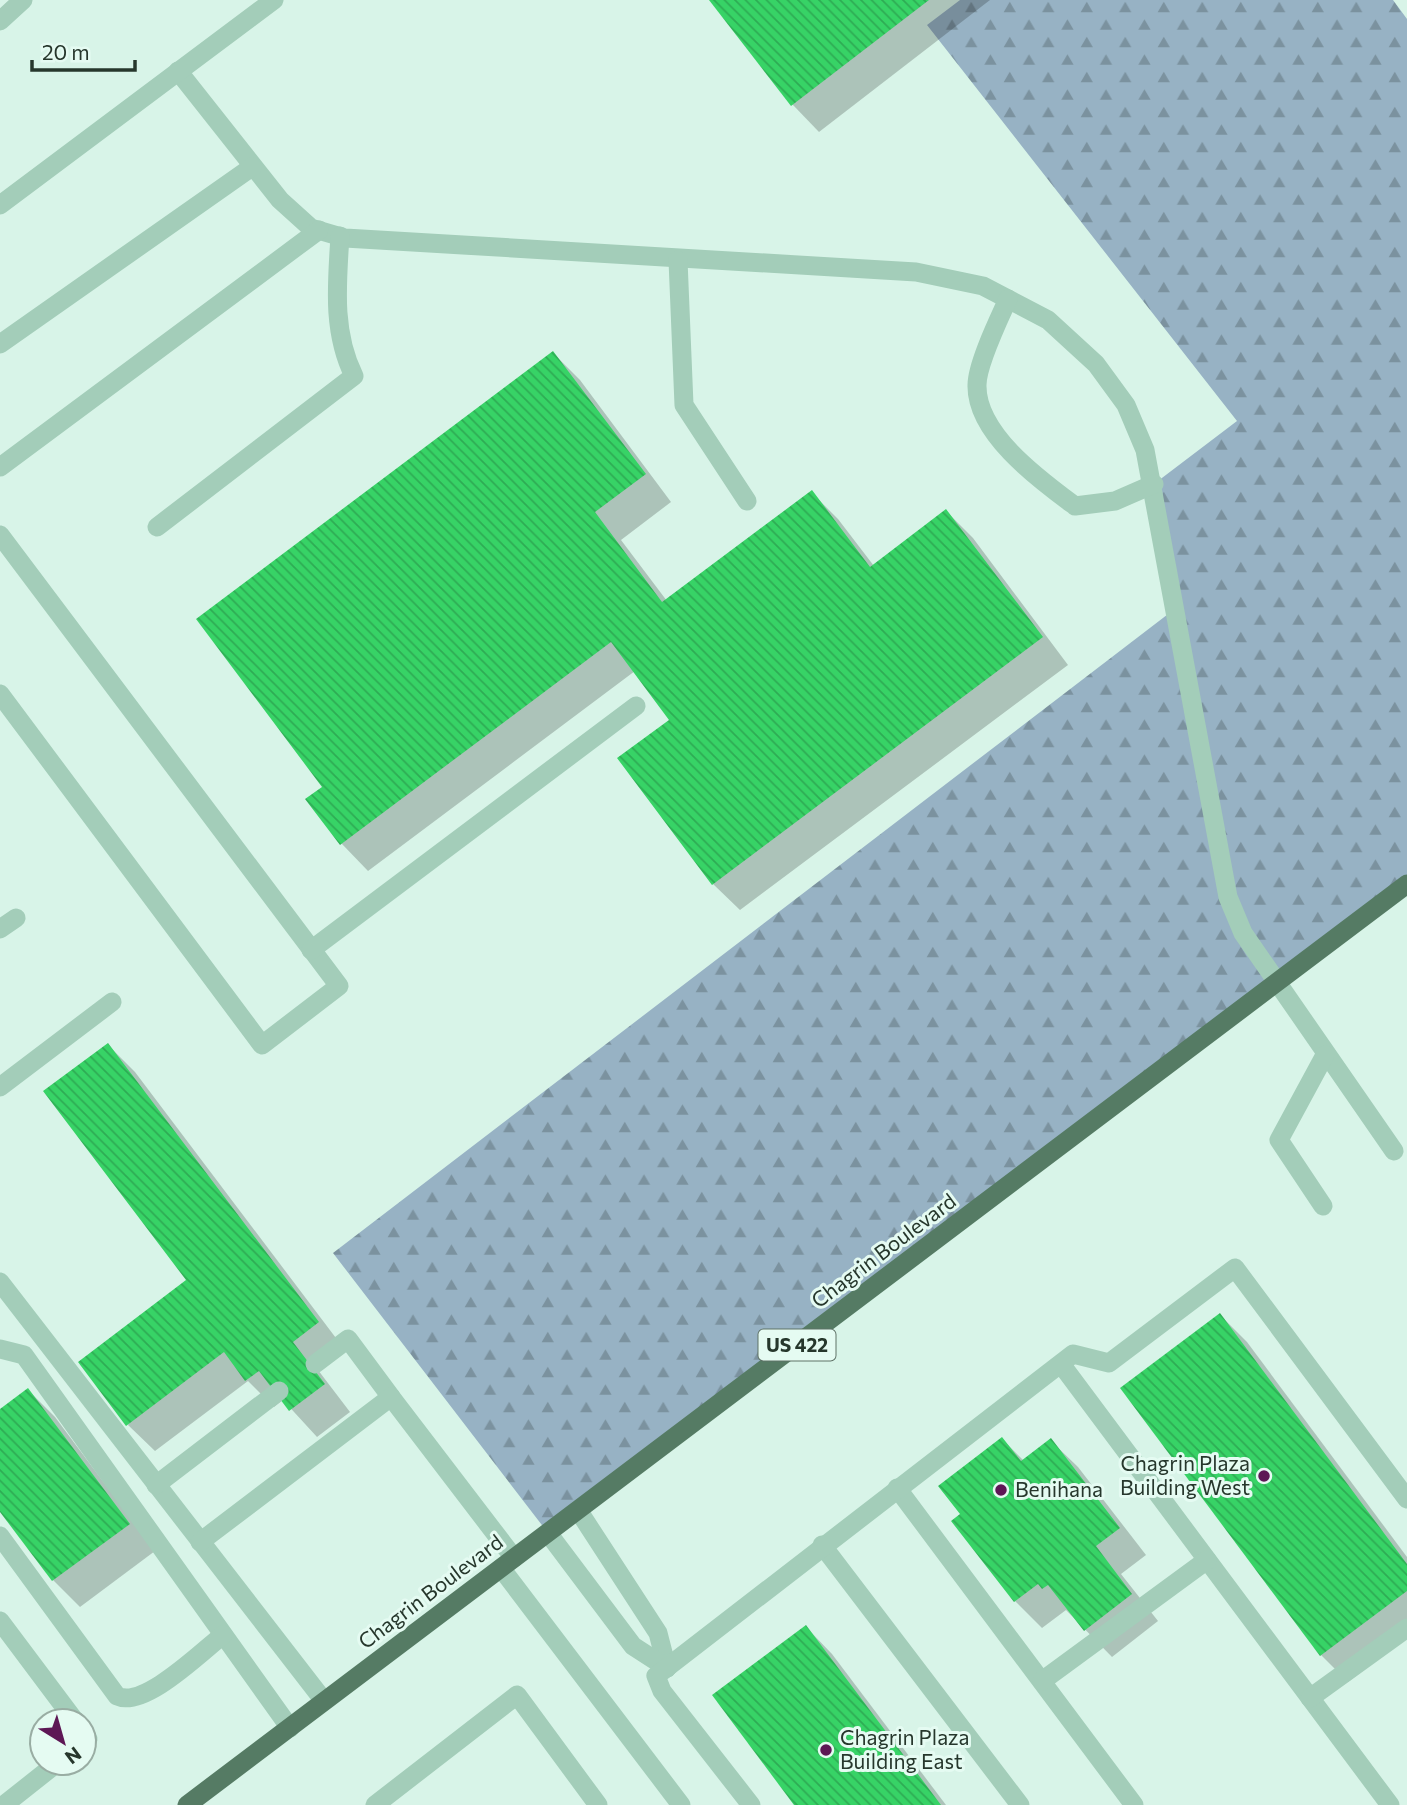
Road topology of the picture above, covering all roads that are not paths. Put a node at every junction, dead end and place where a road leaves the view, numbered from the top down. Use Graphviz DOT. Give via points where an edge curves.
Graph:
graph roads {
  1 [pos="23,0"];
  2 [pos="274,0"];
  3 [pos="0,21"];
  4 [pos="178,71"];
  5 [pos="252,167"];
  6 [pos="0,205"];
  7 [pos="319,230"];
  8 [pos="340,236"];
  9 [pos="678,260"];
  10 [pos="1008,299"];
  11 [pos="0,344"];
  12 [pos="0,467"];
  13 [pos="1153,484"];
  14 [pos="747,501"];
  15 [pos="157,527"];
  16 [pos="0,535"];
  17 [pos="0,694"];
  18 [pos="636,706"];
  19 [pos="1407,884"];
  20 [pos="312,950"];
  21 [pos="1279,981"];
  22 [pos="112,1002"];
  23 [pos="1325,1055"];
  24 [pos="0,1087"];
  25 [pos="1394,1151"];
  26 [pos="1323,1206"];
  27 [pos="0,1282"];
  28 [pos="0,1349"];
  29 [pos="315,1364"];
  30 [pos="1061,1364"];
  31 [pos="279,1391"];
  32 [pos="391,1397"];
  33 [pos="156,1485"];
  34 [pos="897,1488"];
  35 [pos="1407,1499"];
  36 [pos="578,1510"];
  37 [pos="548,1533"];
  38 [pos="0,1536"];
  39 [pos="200,1542"];
  40 [pos="822,1545"];
  41 [pos="1207,1560"];
  42 [pos="508,1563"];
  43 [pos="0,1621"];
  44 [pos="1407,1628"];
  45 [pos="223,1635"];
  46 [pos="667,1668"];
  47 [pos="1042,1681"];
  48 [pos="1310,1698"];
  49 [pos="324,1701"];
  50 [pos="64,1707"];
  51 [pos="290,1728"];
  52 [pos="39,1777"];
  53 [pos="3,1805"];
  54 [pos="187,1805"];
  55 [pos="375,1805"];
  56 [pos="598,1805"];
  57 [pos="681,1805"];
  58 [pos="751,1805"];
  59 [pos="1020,1805"];
  60 [pos="1134,1805"];
  61 [pos="1390,1805"];
  1 -- 3 [label="street"];
  2 -- 4 [label="street"];
  4 -- 5 [label="street"];
  4 -- 6 [label="street"];
  5 -- 7 [label="street" via="279,201"];
  5 -- 11 [label="street"];
  7 -- 8 [label="street"];
  7 -- 12 [label="street"];
  8 -- 9 [label="street"];
  8 -- 15 [label="street" via="338,327 343,354 354,376"];
  9 -- 10 [label="street" via="916,272 983,286"];
  9 -- 14 [label="street" via="684,404"];
  10 -- 13 [label="street" via="1048,320 1096,364 1126,405"];
  10 -- 13 [label="street" via="977,384 986,421 1030,473 1075,506 1115,501"];
  13 -- 21 [label="street" via="1228,897 1243,933"];
  16 -- 20 [label="street"];
  17 -- 20 [label="street" via="262,1045 339,986"];
  18 -- 20 [label="street"];
  19 -- 21 [label="main road, Chagrin Boulevard / US 422"];
  21 -- 23 [label="street"];
  21 -- 36 [label="main road, Chagrin Boulevard / US 422"];
  22 -- 24 [label="street"];
  23 -- 25 [label="street"];
  23 -- 26 [label="street" via="1279,1140"];
  27 -- 33 [label="street"];
  28 -- 45 [label="street" via="23,1355"];
  29 -- 32 [label="street" via="348,1339"];
  30 -- 34 [label="street"];
  30 -- 35 [label="street" via="1073,1354 1109,1363 1235,1268"];
  30 -- 41 [label="street"];
  31 -- 33 [label="street"];
  32 -- 39 [label="street"];
  32 -- 42 [label="street"];
  33 -- 39 [label="street"];
  34 -- 40 [label="street"];
  34 -- 47 [label="street"];
  36 -- 37 [label="main road, Chagrin Boulevard / US 422"];
  36 -- 46 [label="street" via="658,1633"];
  37 -- 42 [label="main road, Chagrin Boulevard / US 422"];
  37 -- 46 [label="street" via="633,1646"];
  38 -- 45 [label="street" via="117,1696 126,1700 145,1696"];
  39 -- 49 [label="street"];
  40 -- 46 [label="street"];
  40 -- 59 [label="street"];
  41 -- 47 [label="street"];
  41 -- 48 [label="street"];
  42 -- 49 [label="main road, Chagrin Boulevard / US 422"];
  42 -- 57 [label="street"];
  43 -- 50 [label="street"];
  44 -- 48 [label="street"];
  45 -- 51 [label="street"];
  46 -- 58 [label="street" via="656,1676 662,1691"];
  47 -- 60 [label="street"];
  48 -- 61 [label="street"];
  49 -- 51 [label="main road, Chagrin Boulevard / US 422"];
  51 -- 54 [label="main road, Chagrin Boulevard / US 422"];
  52 -- 53 [label="street"];
  55 -- 56 [label="street" via="517,1695"];
}
